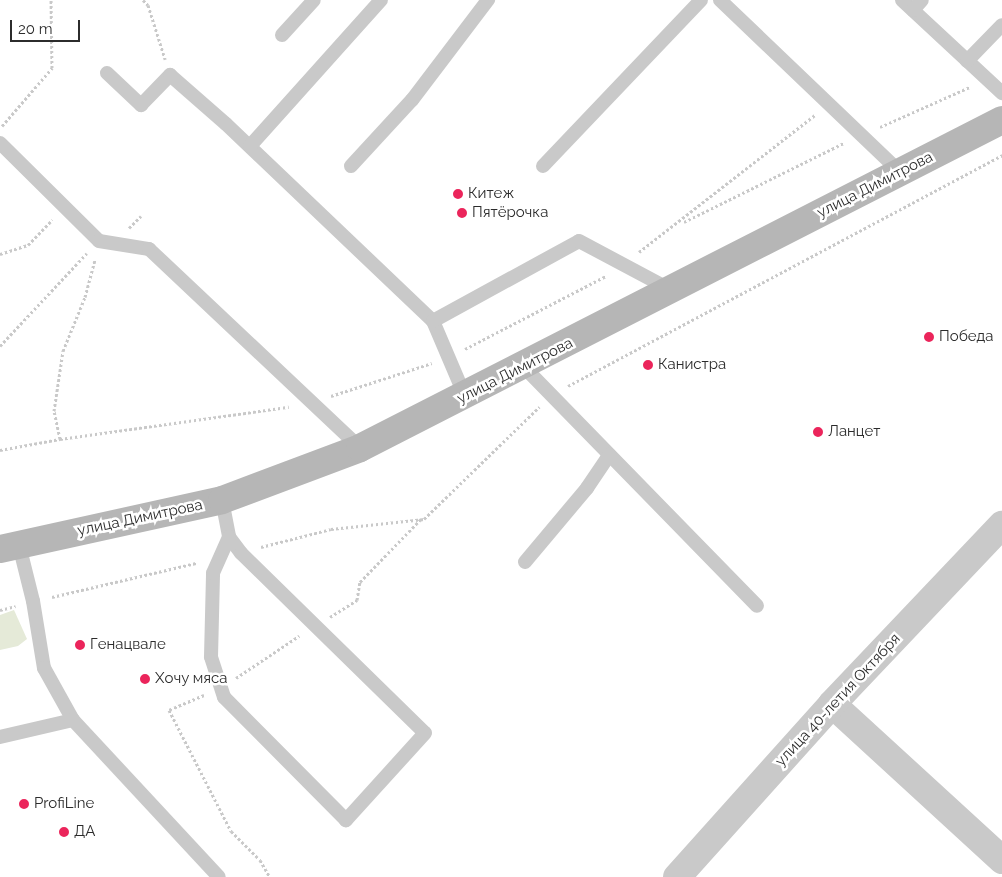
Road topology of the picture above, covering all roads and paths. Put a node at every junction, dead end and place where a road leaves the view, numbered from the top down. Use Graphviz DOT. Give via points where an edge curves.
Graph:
graph roads {
  1 [pos="51,0"];
  2 [pos="143,0"];
  3 [pos="314,0"];
  4 [pos="381,0"];
  5 [pos="488,0"];
  6 [pos="701,0"];
  7 [pos="720,0"];
  8 [pos="902,0"];
  9 [pos="917,5"];
  10 [pos="1002,25"];
  11 [pos="282,35"];
  12 [pos="967,61"];
  13 [pos="107,73"];
  14 [pos="170,75"];
  15 [pos="1002,93"];
  16 [pos="1002,120"];
  17 [pos="0,128"];
  18 [pos="0,143"];
  19 [pos="845,143"];
  20 [pos="250,146"];
  21 [pos="1002,155"];
  22 [pos="351,166"];
  23 [pos="543,166"];
  24 [pos="900,172"];
  25 [pos="65,207"];
  26 [pos="677,225"];
  27 [pos="99,241"];
  28 [pos="0,254"];
  29 [pos="671,290"];
  30 [pos="433,321"];
  31 [pos="0,346"];
  32 [pos="523,366"];
  33 [pos="551,395"];
  34 [pos="465,396"];
  35 [pos="60,439"];
  36 [pos="360,448"];
  37 [pos="609,455"];
  38 [pos="222,500"];
  39 [pos="421,519"];
  40 [pos="1002,525"];
  41 [pos="229,537"];
  42 [pos="9,547"];
  43 [pos="241,552"];
  44 [pos="218,558"];
  45 [pos="525,562"];
  46 [pos="33,601"];
  47 [pos="757,606"];
  48 [pos="0,610"];
  49 [pos="315,626"];
  50 [pos="221,687"];
  51 [pos="832,704"];
  52 [pos="72,720"];
  53 [pos="0,737"];
  54 [pos="1002,860"];
  55 [pos="219,877"];
  56 [pos="270,877"];
  57 [pos="677,877"];
  1 -- 17 [label="path" via="52,68"];
  2 -- 14 [label="path" via="148,5"];
  3 -- 11 [label="lane"];
  4 -- 20 [label="lane"];
  5 -- 22 [label="lane" via="412,100"];
  6 -- 23 [label="lane"];
  7 -- 24 [label="lane"];
  8 -- 9 [label="lane"];
  9 -- 12 [label="lane"];
  10 -- 12 [label="lane"];
  12 -- 15 [label="lane"];
  13 -- 14 [label="lane" via="141,105"];
  14 -- 20 [label="lane"];
  16 -- 24 [label="main road, улица Димитрова"];
  18 -- 25 [label="lane"];
  19 -- 26 [label="path"];
  20 -- 30 [label="lane"];
  21 -- 33 [label="path"];
  24 -- 29 [label="main road, улица Димитрова"];
  25 -- 27 [label="lane"];
  25 -- 28 [label="path" via="28,245"];
  27 -- 31 [label="path"];
  27 -- 35 [label="path" via="85,297 63,351 54,411"];
  27 -- 36 [label="lane" via="149,249"];
  29 -- 30 [label="lane" via="579,241"];
  29 -- 32 [label="main road, улица Димитрова"];
  30 -- 34 [label="lane"];
  32 -- 33 [label="lane"];
  32 -- 34 [label="main road, улица Димитрова"];
  33 -- 37 [label="lane"];
  33 -- 39 [label="path"];
  34 -- 36 [label="main road, улица Димитрова"];
  36 -- 38 [label="main road, улица Димитрова"];
  37 -- 45 [label="lane" via="587,488"];
  37 -- 47 [label="lane"];
  38 -- 41 [label="lane"];
  38 -- 42 [label="main road, улица Димитрова"];
  39 -- 43 [label="path" via="331,529"];
  39 -- 49 [label="path" via="360,582 358,600"];
  40 -- 51 [label="street, улица 40-летия Октября"];
  41 -- 43 [label="lane"];
  41 -- 44 [label="lane"];
  42 -- 46 [label="lane"];
  43 -- 49 [label="lane"];
  44 -- 46 [label="path"];
  44 -- 50 [label="lane" via="212,573 211,656"];
  46 -- 48 [label="path"];
  46 -- 52 [label="lane" via="44,668"];
  49 -- 50 [label="path"];
  49 -- 50 [label="lane" via="426,733 346,820 224,697"];
  50 -- 56 [label="path" via="169,710 231,831 260,860"];
  51 -- 54 [label="street"];
  51 -- 57 [label="street, улица 40-летия Октября"];
  52 -- 53 [label="lane"];
  52 -- 55 [label="lane"];
}
